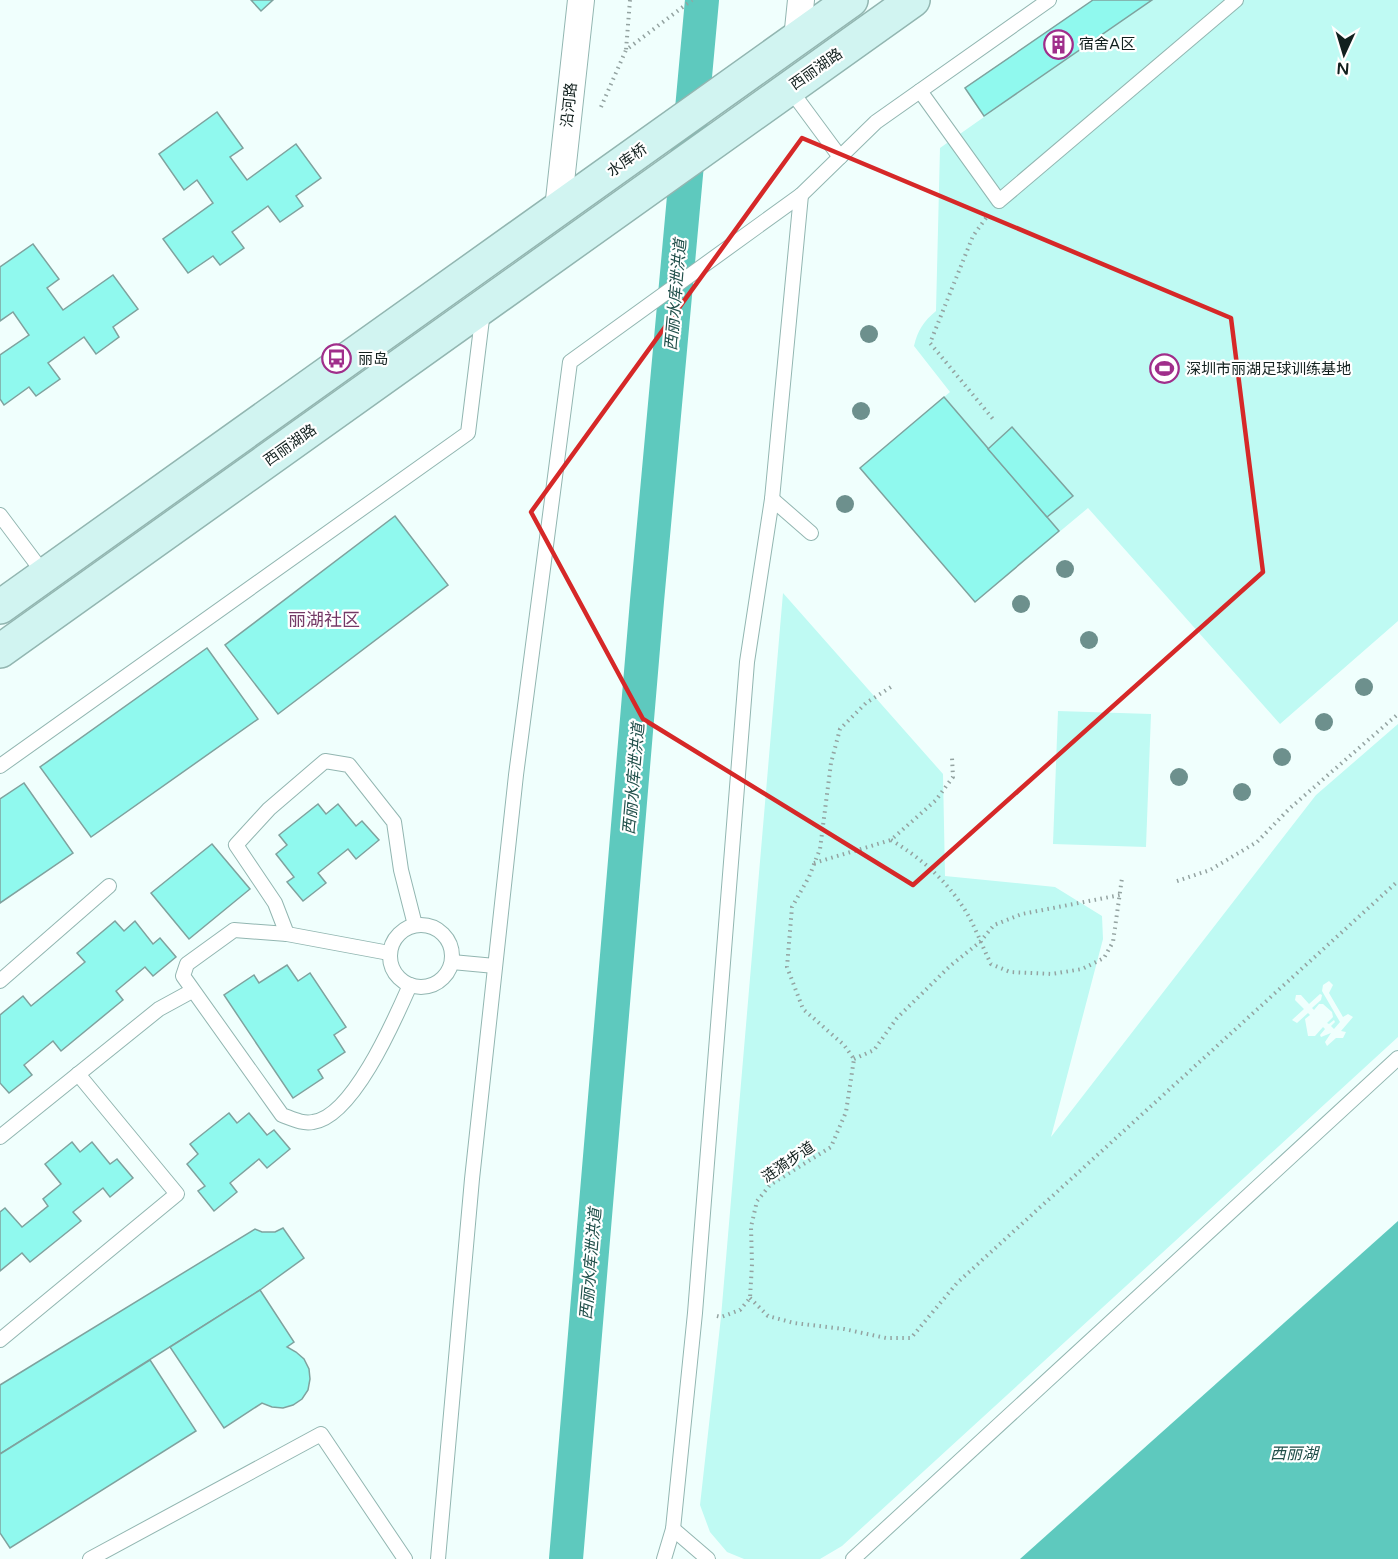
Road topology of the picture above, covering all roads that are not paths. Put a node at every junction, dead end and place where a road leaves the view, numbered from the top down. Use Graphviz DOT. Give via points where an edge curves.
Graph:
graph roads {
  1 [pos="581,0"];
  2 [pos="801,0"];
  3 [pos="851,0"];
  4 [pos="914,0"];
  5 [pos="1049,0"];
  6 [pos="1236,0"];
  7 [pos="797,39"];
  8 [pos="789,88"];
  9 [pos="920,91"];
  10 [pos="840,157"];
  11 [pos="801,195"];
  12 [pos="558,209"];
  13 [pos="484,306"];
  14 [pos="772,499"];
  15 [pos="0,515"];
  16 [pos="811,533"];
  17 [pos="45,575"];
  18 [pos="0,607"];
  19 [pos="0,651"];
  20 [pos="0,766"];
  21 [pos="109,886"];
  22 [pos="415,924"];
  23 [pos="287,934"];
  24 [pos="389,953"];
  25 [pos="452,962"];
  26 [pos="495,966"];
  27 [pos="0,981"];
  28 [pos="410,985"];
  29 [pos="192,991"];
  30 [pos="1398,1058"];
  31 [pos="78,1074"];
  32 [pos="0,1137"];
  33 [pos="0,1340"];
  34 [pos="673,1529"];
  35 [pos="90,1559"];
  36 [pos="405,1559"];
  37 [pos="438,1559"];
  38 [pos="664,1559"];
  39 [pos="708,1559"];
  40 [pos="853,1559"];
  1 -- 12 [label="street, 沿河路"];
  2 -- 7 [label="street"];
  3 -- 7 [label="main road"];
  4 -- 8 [label="main road, 西丽湖路"];
  5 -- 9 [label="lane"];
  6 -- 9 [label="lane" via="999,201"];
  7 -- 12 [label="main road, 水库桥"];
  8 -- 10 [label="lane"];
  8 -- 13 [label="main road, 西丽湖路"];
  9 -- 10 [label="lane" via="876,122"];
  10 -- 11 [label="lane"];
  11 -- 14 [label="lane"];
  11 -- 26 [label="lane" via="570,362"];
  12 -- 17 [label="main road"];
  13 -- 19 [label="main road, 西丽湖路"];
  13 -- 20 [label="lane" via="468,433"];
  14 -- 16 [label="lane"];
  14 -- 34 [label="lane" via="747,662 696,1313"];
  15 -- 17 [label="lane"];
  17 -- 18 [label="main road"];
  21 -- 27 [label="lane"];
  22 -- 23 [label="lane" via="394,822 349,765 325,761 269,809 236,845 275,903"];
  22 -- 24 [label="lane" via="397,934"];
  22 -- 25 [label="lane" via="435,928 449,942"];
  23 -- 24 [label="lane"];
  23 -- 29 [label="lane" via="234,930 187,964 183,976"];
  24 -- 28 [label="lane" via="394,973"];
  25 -- 26 [label="lane"];
  25 -- 28 [label="lane" via="443,978 428,987"];
  26 -- 37 [label="lane"];
  28 -- 29 [label="lane" via="384,1043 354,1088 332,1115 301,1123 282,1115"];
  29 -- 31 [label="lane" via="159,1008"];
  30 -- 40 [label="lane"];
  31 -- 32 [label="lane"];
  31 -- 33 [label="lane" via="177,1194"];
  34 -- 38 [label="lane"];
  34 -- 39 [label="lane"];
  35 -- 36 [label="lane" via="321,1434"];
}
